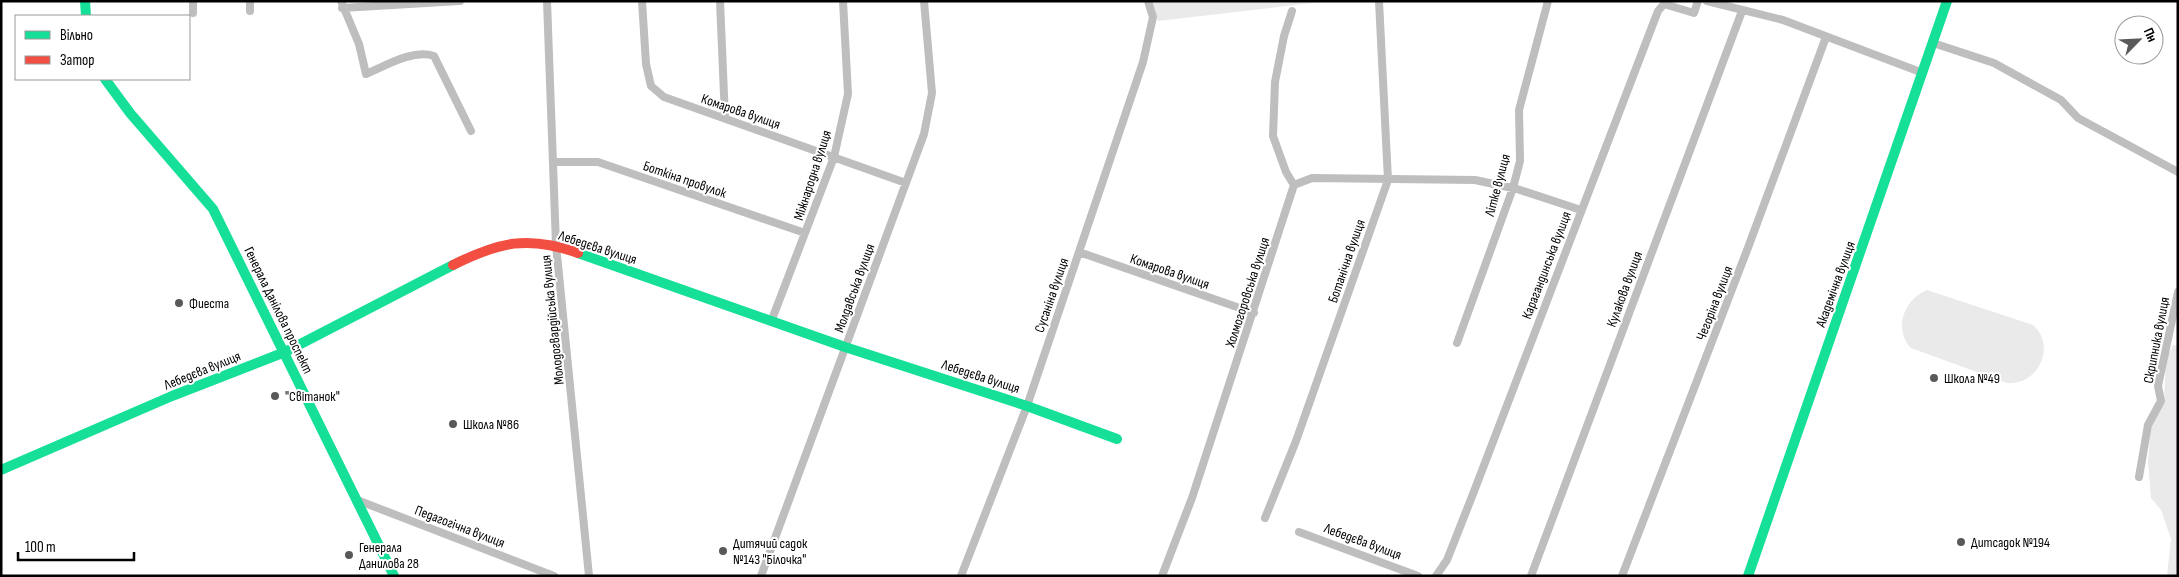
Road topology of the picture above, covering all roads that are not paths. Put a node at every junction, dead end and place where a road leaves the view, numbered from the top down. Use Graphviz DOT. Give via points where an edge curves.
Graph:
graph roads {
  1 [pos="84,1"];
  2 [pos="193,1"];
  3 [pos="250,1"];
  4 [pos="460,1"];
  5 [pos="547,1"];
  6 [pos="642,1"];
  7 [pos="720,1"];
  8 [pos="843,1"];
  9 [pos="924,1"];
  10 [pos="1148,1"];
  11 [pos="1379,1"];
  12 [pos="1548,1"];
  13 [pos="1698,1"];
  14 [pos="1707,1"];
  15 [pos="1947,1"];
  16 [pos="341,4"];
  17 [pos="250,11"];
  18 [pos="1292,11"];
  19 [pos="1742,11"];
  20 [pos="193,13"];
  21 [pos="86,15"];
  22 [pos="1826,37"];
  23 [pos="1933,43"];
  24 [pos="1923,73"];
  25 [pos="106,80"];
  26 [pos="725,118"];
  27 [pos="471,131"];
  28 [pos="834,157"];
  29 [pos="554,162"];
  30 [pos="2178,172"];
  31 [pos="1388,180"];
  32 [pos="906,183"];
  33 [pos="1294,185"];
  34 [pos="1513,188"];
  35 [pos="1581,210"];
  36 [pos="805,233"];
  37 [pos="556,245"];
  38 [pos="1079,252"];
  39 [pos="2178,292"];
  40 [pos="1254,313"];
  41 [pos="771,322"];
  42 [pos="1457,343"];
  43 [pos="846,347"];
  44 [pos="285,352"];
  45 [pos="1027,406"];
  46 [pos="1117,439"];
  47 [pos="1,470"];
  48 [pos="2139,477"];
  49 [pos="357,500"];
  50 [pos="1265,518"];
  51 [pos="1299,532"];
  52 [pos="394,576"];
  53 [pos="554,576"];
  54 [pos="589,576"];
  55 [pos="761,576"];
  56 [pos="961,576"];
  57 [pos="1162,576"];
  58 [pos="1418,576"];
  59 [pos="1436,576"];
  60 [pos="1531,576"];
  61 [pos="1622,576"];
  62 [pos="1748,576"];
  1 -- 21 [label="main road"];
  2 -- 20 [label="street"];
  3 -- 17 [label="street"];
  4 -- 16 [label="street"];
  5 -- 29 [label="street, Молодогвардійська вулиця"];
  6 -- 26 [label="street, Комарова вулиця" via="650,86 664,97"];
  7 -- 26 [label="street"];
  8 -- 28 [label="street, Міжнародна вулиця" via="848,94"];
  9 -- 32 [label="street, Молдавська вулиця" via="932,93 924,134"];
  10 -- 38 [label="street, Сусаніна вулиця" via="1153,17 1143,62"];
  11 -- 31 [label="street, Ботанічна вулиця"];
  12 -- 34 [label="street, Літке вулиця" via="1519,110 1520,161"];
  13 -- 35 [label="street, Карагандинська вулиця" via="1694,13 1664,4 1658,12"];
  14 -- 19 [label="street"];
  15 -- 23 [label="main road, Академічна вулиця"];
  16 -- 27 [label="street" via="359,44 366,74 413,56 425,53 434,56"];
  18 -- 33 [label="street" via="1275,82 1273,136"];
  19 -- 22 [label="street" via="1783,20"];
  19 -- 60 [label="street, Кулакова вулиця"];
  22 -- 24 [label="street"];
  22 -- 61 [label="street, Чегоріна вулиця"];
  23 -- 24 [label="main road, Академічна вулиця"];
  23 -- 30 [label="street" via="1994,63 2061,100 2078,118"];
  24 -- 62 [label="main road, Академічна вулиця"];
  25 -- 44 [label="main road, Генерала Данілова проспект" via="125,107 193,181 213,209"];
  26 -- 28 [label="street, Комарова вулиця"];
  28 -- 32 [label="street, Комарова вулиця"];
  28 -- 36 [label="street, Міжнародна вулиця"];
  29 -- 36 [label="street, Боткіна провулок" via="598,162"];
  29 -- 37 [label="street, Молодогвардійська вулиця"];
  31 -- 33 [label="street" via="1312,178"];
  31 -- 34 [label="street" via="1475,180"];
  31 -- 50 [label="street, Ботанічна вулиця" via="1296,441"];
  32 -- 43 [label="street, Молдавська вулиця"];
  33 -- 40 [label="street, Холмогоровська вулиця"];
  34 -- 35 [label="street"];
  34 -- 42 [label="street, Літке вулиця"];
  35 -- 59 [label="street, Карагандинська вулиця" via="1447,560"];
  36 -- 41 [label="street, Міжнародна вулиця"];
  37 -- 41 [label="main road, Лебедєва вулиця"];
  37 -- 44 [label="main road, Лебедєва вулиця" via="512,242 481,251"];
  37 -- 54 [label="street, Молодогвардійська вулиця"];
  38 -- 40 [label="street, Комарова вулиця"];
  38 -- 45 [label="street, Сусаніна вулиця"];
  39 -- 48 [label="street, Скрипника вулиця" via="2158,386 2161,401 2148,425"];
  40 -- 57 [label="street, Холмогоровська вулиця" via="1192,498"];
  41 -- 43 [label="main road, Лебедєва вулиця"];
  43 -- 45 [label="main road, Лебедєва вулиця"];
  43 -- 55 [label="street, Молдавська вулиця"];
  44 -- 47 [label="main road, Лебедєва вулиця" via="172,396"];
  44 -- 49 [label="main road, Генерала Данілова проспект"];
  45 -- 46 [label="main road, Лебедєва вулиця"];
  45 -- 56 [label="street, Сусаніна вулиця"];
  49 -- 52 [label="main road, Генерала Данілова проспект"];
  49 -- 53 [label="street, Педагогічна вулиця"];
  51 -- 58 [label="street, Лебедєва вулиця"];
}
